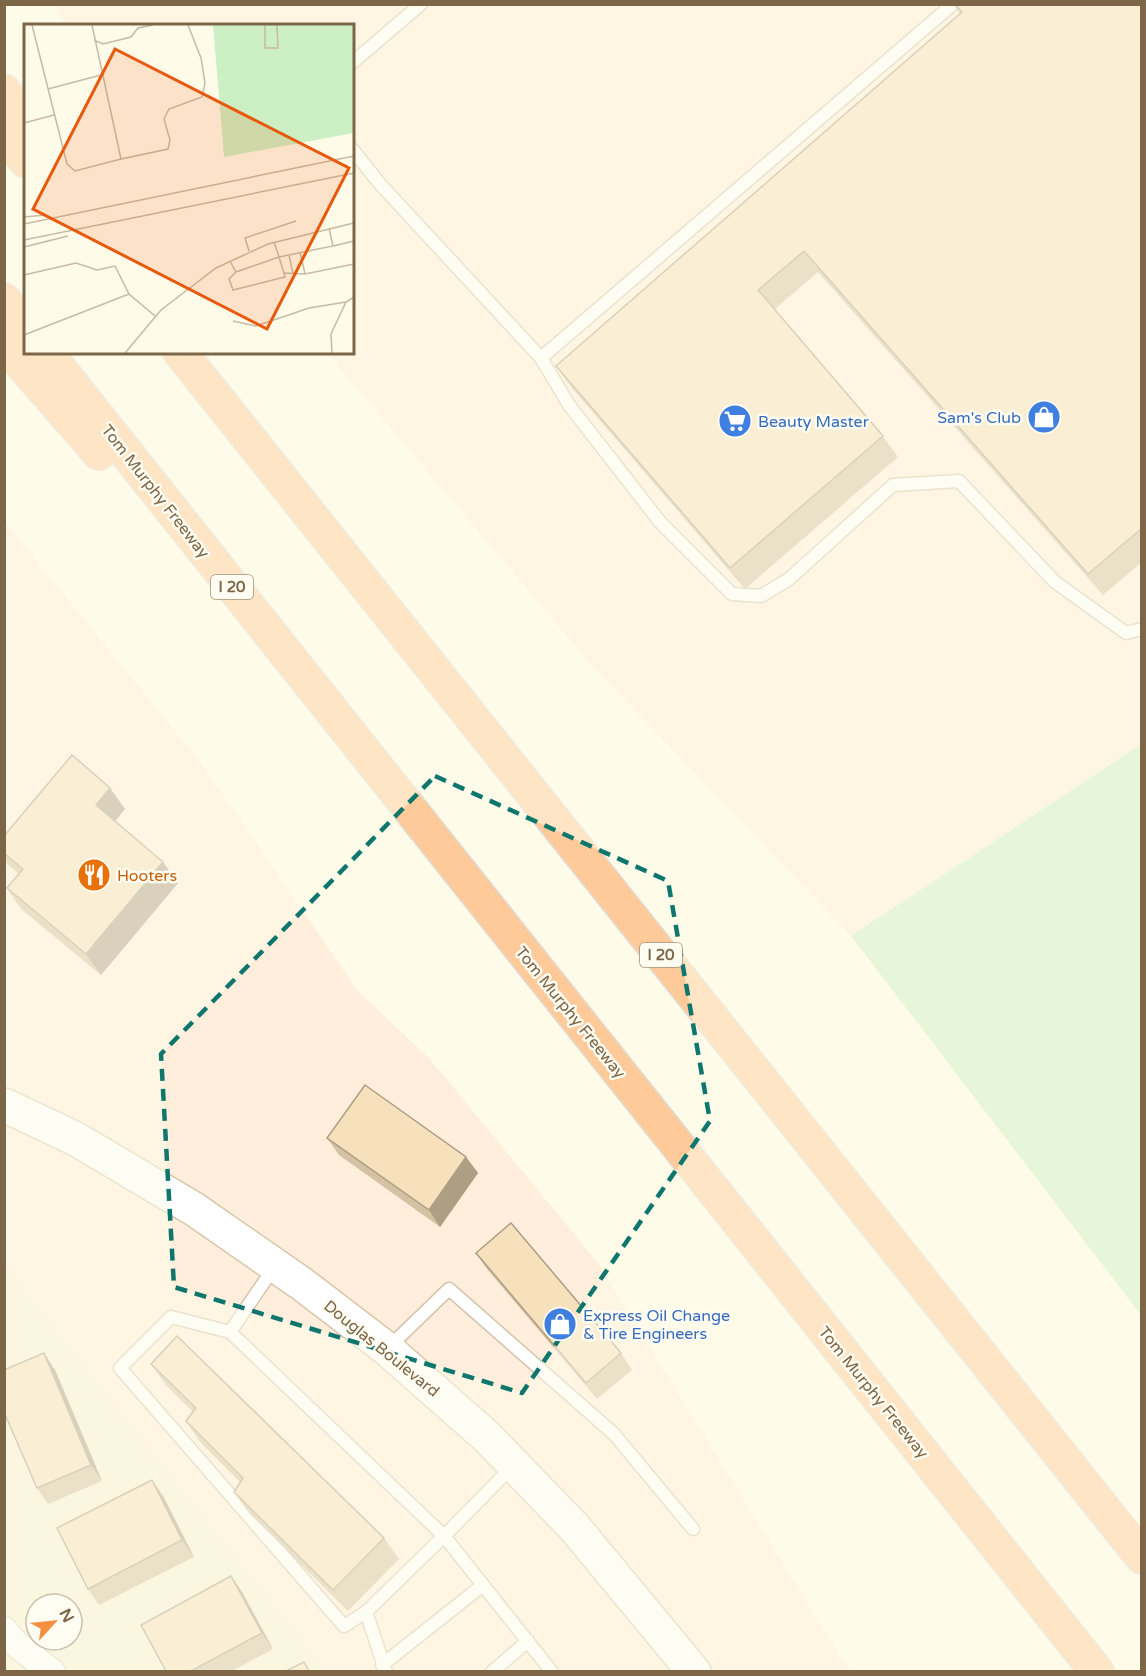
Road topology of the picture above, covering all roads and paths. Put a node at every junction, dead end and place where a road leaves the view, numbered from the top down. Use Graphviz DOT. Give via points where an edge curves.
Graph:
graph roads {
  1 [pos="422,4"];
  2 [pos="953,4"];
  3 [pos="354,61"];
  4 [pos="4,91"];
  5 [pos="24,120"];
  6 [pos="4,135"];
  7 [pos="354,152"];
  8 [pos="24,159"];
  9 [pos="4,300"];
  10 [pos="24,325"];
  11 [pos="4,344"];
  12 [pos="48,354"];
  13 [pos="182,354"];
  14 [pos="541,358"];
  15 [pos="1142,629"];
  16 [pos="418,821"];
  17 [pos="4,1105"];
  18 [pos="276,1265"];
  19 [pos="230,1332"];
  20 [pos="387,1349"];
  21 [pos="514,1465"];
  22 [pos="693,1528"];
  23 [pos="444,1536"];
  24 [pos="1142,1557"];
  25 [pos="483,1585"];
  26 [pos="366,1612"];
  27 [pos="4,1630"];
  28 [pos="528,1641"];
  29 [pos="384,1668"];
  30 [pos="52,1671"];
  31 [pos="492,1671"];
  32 [pos="552,1671"];
  33 [pos="694,1671"];
  34 [pos="1097,1671"];
  1 -- 3 [label="lane"];
  2 -- 14 [label="lane"];
  4 -- 5 [label="highway"];
  6 -- 8 [label="highway"];
  7 -- 14 [label="lane"];
  9 -- 10 [label="highway"];
  11 -- 16 [label="highway"];
  12 -- 16 [label="highway, Tom Murphy Freeway / I 20"];
  13 -- 24 [label="highway, I 20"];
  14 -- 15 [label="lane" via="569,405 660,522 732,594 761,596 789,579 893,485 959,481 1055,582 1126,633"];
  16 -- 34 [label="highway, Tom Murphy Freeway / I 20"];
  17 -- 18 [label="main road, Douglas Boulevard" via="76,1139 194,1209"];
  18 -- 19 [label="lane"];
  18 -- 20 [label="main road, Douglas Boulevard"];
  19 -- 23 [label="lane"];
  19 -- 26 [label="lane" via="171,1317 120,1368 344,1626"];
  20 -- 21 [label="main road, Douglas Boulevard"];
  20 -- 22 [label="lane" via="449,1289 614,1434"];
  21 -- 23 [label="lane"];
  21 -- 33 [label="main road, Douglas Boulevard" via="574,1527"];
  23 -- 25 [label="lane"];
  23 -- 26 [label="lane"];
  25 -- 28 [label="lane"];
  25 -- 29 [label="lane"];
  26 -- 29 [label="lane"];
  27 -- 30 [label="street"];
  28 -- 31 [label="lane"];
  28 -- 32 [label="lane"];
}
